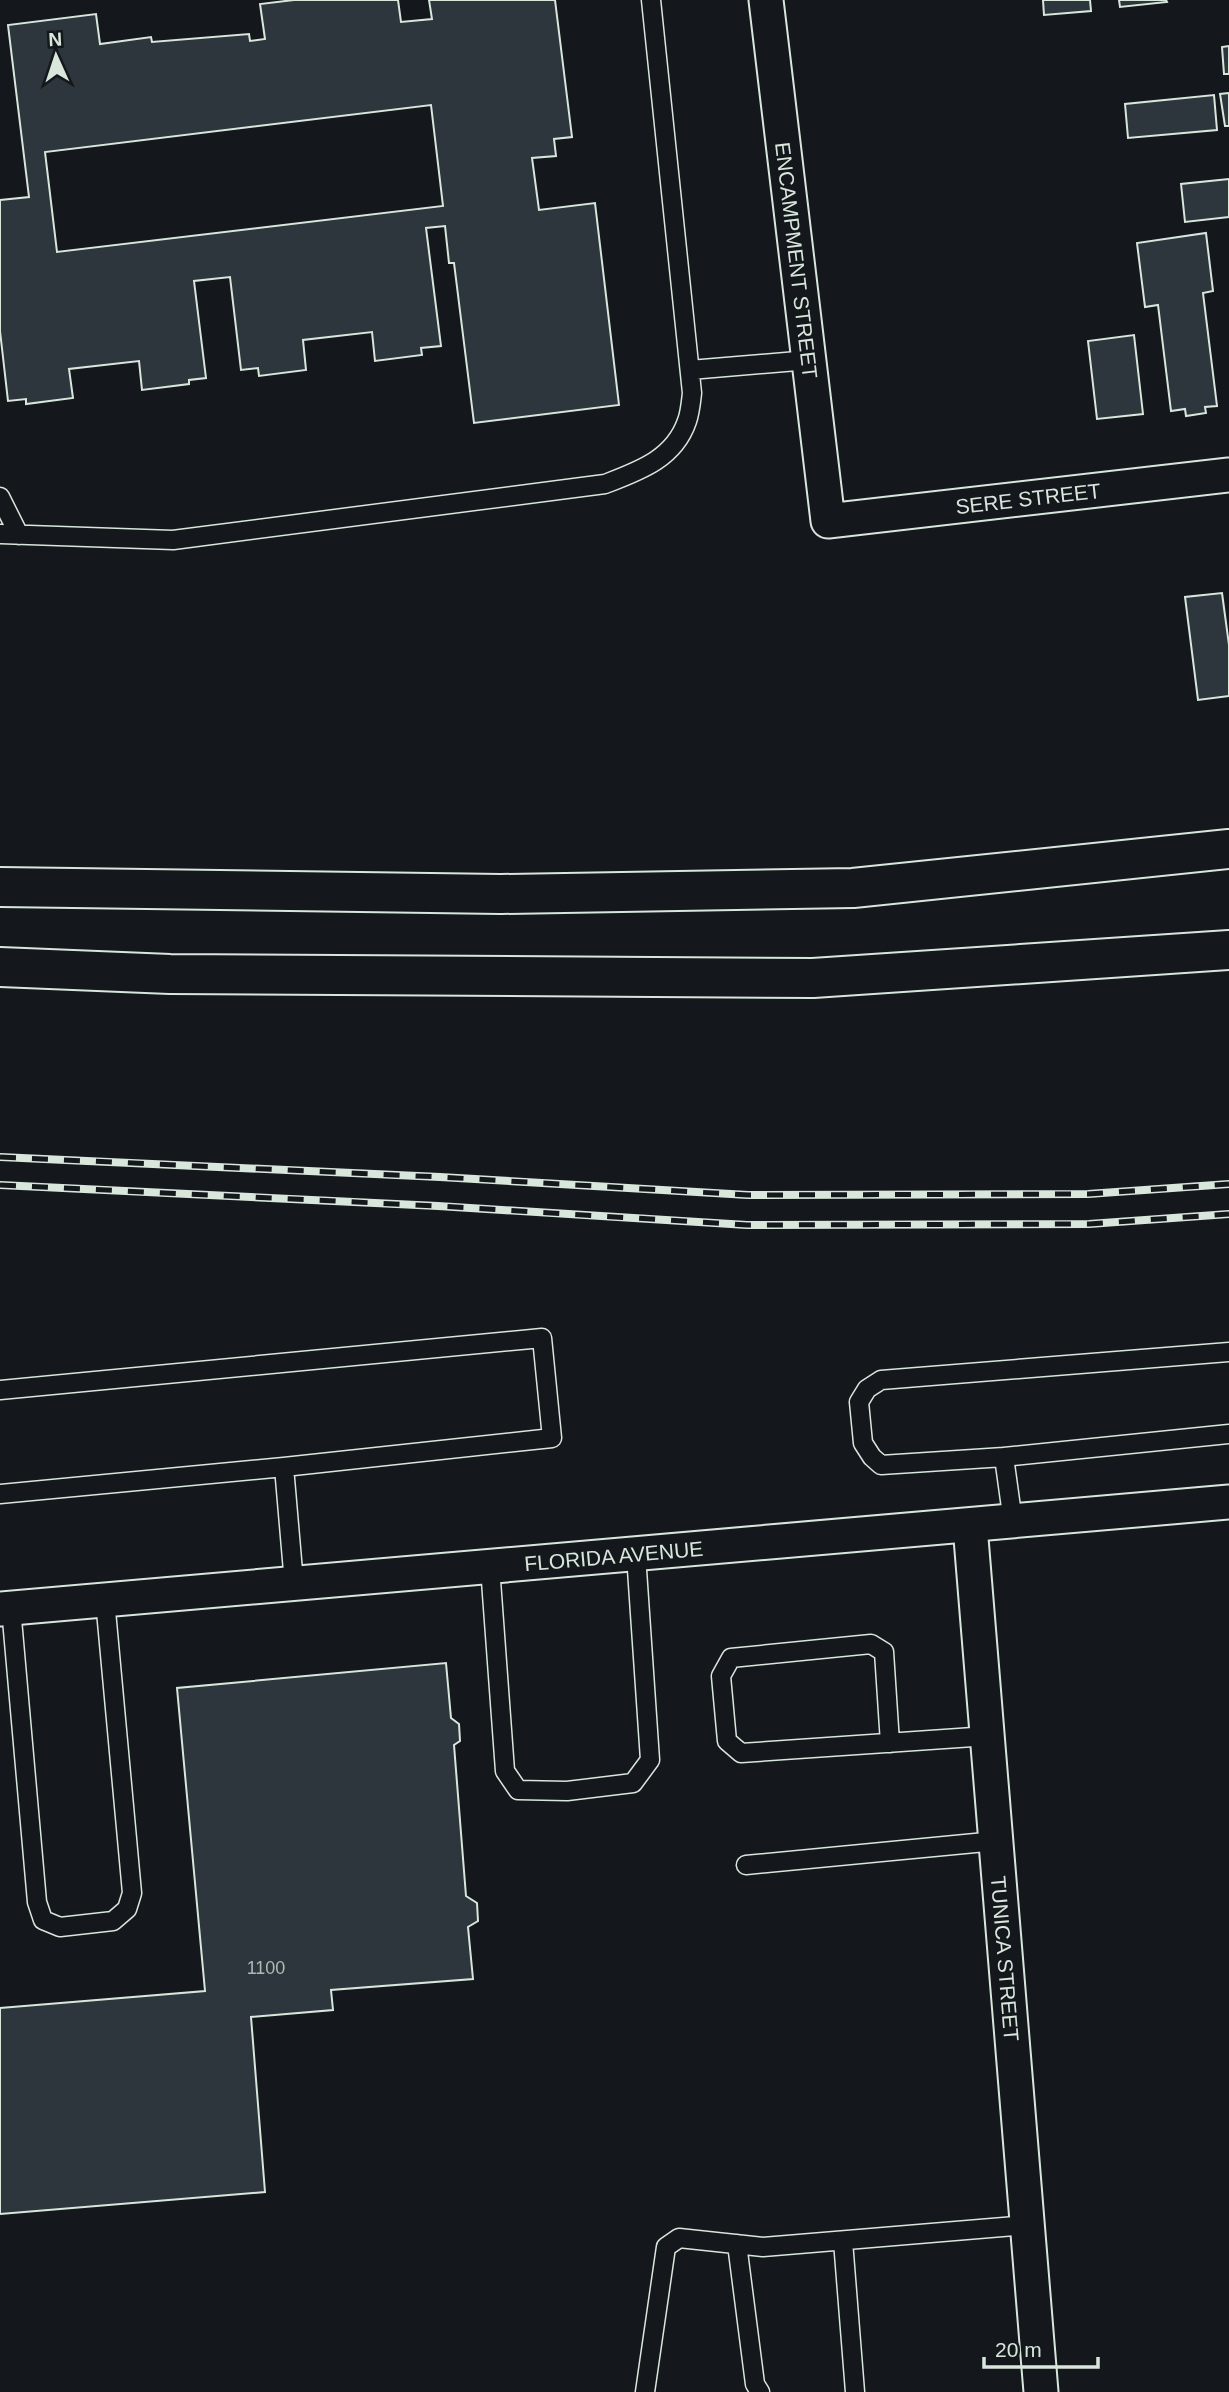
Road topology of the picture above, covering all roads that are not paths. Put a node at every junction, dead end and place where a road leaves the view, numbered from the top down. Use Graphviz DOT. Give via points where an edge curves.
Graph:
graph roads {
  1 [pos="651,0"];
  2 [pos="766,0"];
  3 [pos="809,360"];
  4 [pos="690,370"];
  5 [pos="1229,475"];
  6 [pos="0,497"];
  7 [pos="828,521"];
  8 [pos="0,534"];
  9 [pos="19,535"];
  10 [pos="1229,849"];
  11 [pos="0,887"];
  12 [pos="1229,950"];
  13 [pos="0,967"];
  14 [pos="1229,1352"];
  15 [pos="0,1390"];
  16 [pos="1229,1434"];
  17 [pos="1004,1457"];
  18 [pos="284,1467"];
  19 [pos="0,1494"];
  20 [pos="1229,1502"];
  21 [pos="1013,1522"];
  22 [pos="970,1526"];
  23 [pos="636,1555"];
  24 [pos="490,1567"];
  25 [pos="295,1583"];
  26 [pos="105,1600"];
  27 [pos="5,1609"];
  28 [pos="988,1736"];
  29 [pos="891,1743"];
  30 [pos="996,1841"];
  31 [pos="746,1865"];
  32 [pos="1028,2225"];
  33 [pos="843,2241"];
  34 [pos="737,2244"];
  35 [pos="645,2392"];
  36 [pos="760,2392"];
  37 [pos="855,2392"];
  38 [pos="1041,2392"];
  1 -- 4 [label="lane"];
  2 -- 3 [label="street, ENCAMPMENT STREET"];
  3 -- 4 [label="lane"];
  3 -- 7 [label="street, ENCAMPMENT STREET"];
  4 -- 9 [label="lane" via="687,422 671,451 645,468 605,484 173,540"];
  5 -- 7 [label="street, SERE STREET"];
  6 -- 9 [label="lane"];
  8 -- 9 [label="lane"];
  10 -- 11 [label="highway" via="853,888 500,894"];
  12 -- 13 [label="highway" via="813,978 170,974"];
  14 -- 17 [label="lane" via="881,1380 867,1389 859,1402 863,1443 881,1465"];
  15 -- 18 [label="lane" via="542,1338 552,1438"];
  16 -- 17 [label="lane"];
  17 -- 21 [label="lane"];
  18 -- 19 [label="lane"];
  18 -- 25 [label="lane"];
  20 -- 21 [label="street, FLORIDA AVENUE"];
  21 -- 22 [label="street, FLORIDA AVENUE"];
  22 -- 23 [label="street, FLORIDA AVENUE"];
  22 -- 28 [label="street, TUNICA STREET"];
  23 -- 24 [label="street, FLORIDA AVENUE"];
  23 -- 24 [label="lane" via="650,1760 633,1783 567,1791 518,1790 505,1771"];
  24 -- 25 [label="street, FLORIDA AVENUE"];
  25 -- 26 [label="street, FLORIDA AVENUE"];
  26 -- 27 [label="street, FLORIDA AVENUE"];
  26 -- 27 [label="lane" via="132,1893 127,1909 113,1921 60,1927 44,1920 37,1902"];
  28 -- 29 [label="lane"];
  28 -- 30 [label="street, TUNICA STREET"];
  29 -- 29 [label="lane" via="741,1753 727,1741 721,1676 731,1658 871,1644 884,1652"];
  30 -- 31 [label="lane"];
  30 -- 32 [label="street, TUNICA STREET"];
  32 -- 33 [label="lane"];
  32 -- 38 [label="street, TUNICA STREET"];
  33 -- 34 [label="lane" via="763,2247"];
  33 -- 37 [label="lane"];
  34 -- 35 [label="lane" via="679,2238 666,2247"];
  34 -- 36 [label="lane" via="755,2384"];
}
